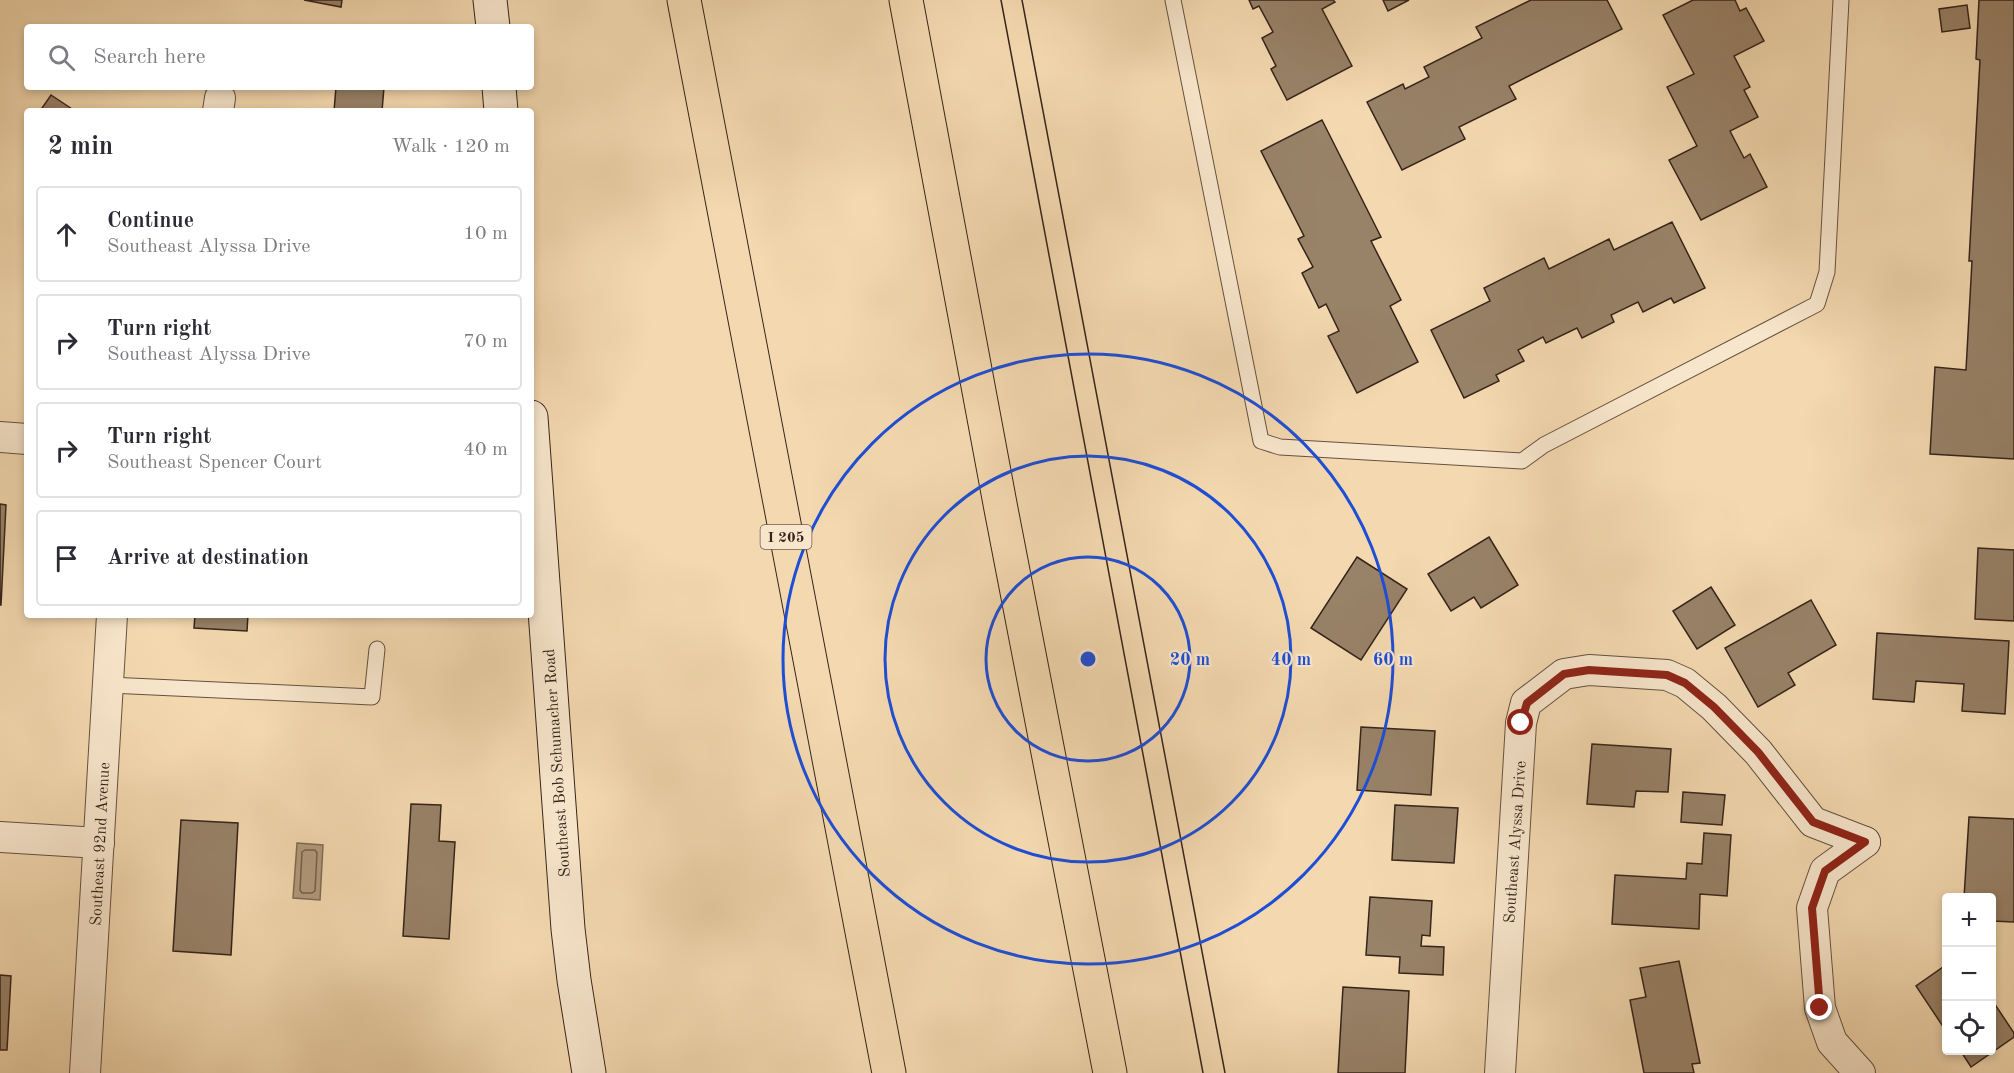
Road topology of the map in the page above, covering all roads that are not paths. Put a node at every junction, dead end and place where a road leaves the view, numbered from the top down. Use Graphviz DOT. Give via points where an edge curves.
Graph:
graph roads {
  1 [pos="490,0"];
  2 [pos="684,0"];
  3 [pos="906,0"];
  4 [pos="1173,0"];
  5 [pos="1841,0"];
  6 [pos="493,24"];
  7 [pos="499,90"];
  8 [pos="501,108"];
  9 [pos="0,437"];
  10 [pos="24,439"];
  11 [pos="534,459"];
  12 [pos="112,618"];
  13 [pos="377,649"];
  14 [pos="109,685"];
  15 [pos="0,837"];
  16 [pos="99,843"];
  17 [pos="86,1073"];
  18 [pos="590,1073"];
  19 [pos="889,1073"];
  20 [pos="1110,1073"];
  21 [pos="1500,1073"];
  22 [pos="1860,1073"];
  1 -- 6 [label="main road"];
  2 -- 19 [label="highway, I 205"];
  3 -- 20 [label="highway"];
  4 -- 5 [label="lane" via="1261,441 1280,447 1522,461 1544,445 1817,304 1827,272"];
  7 -- 8 [label="main road"];
  9 -- 10 [label="street"];
  11 -- 18 [label="main road, Southeast Bob Schumacher Road" via="568,930"];
  12 -- 14 [label="street, Southeast 92nd Avenue"];
  13 -- 14 [label="lane" via="372,698"];
  14 -- 16 [label="street, Southeast 92nd Avenue"];
  15 -- 16 [label="street"];
  16 -- 17 [label="street, Southeast 92nd Avenue"];
  21 -- 22 [label="street, Southeast Alyssa Drive" via="1521,723 1527,703 1564,674 1589,670 1667,675 1685,683 1758,752 1813,822 1865,842 1825,871 1812,908 1820,1008 1832,1042"];
}
